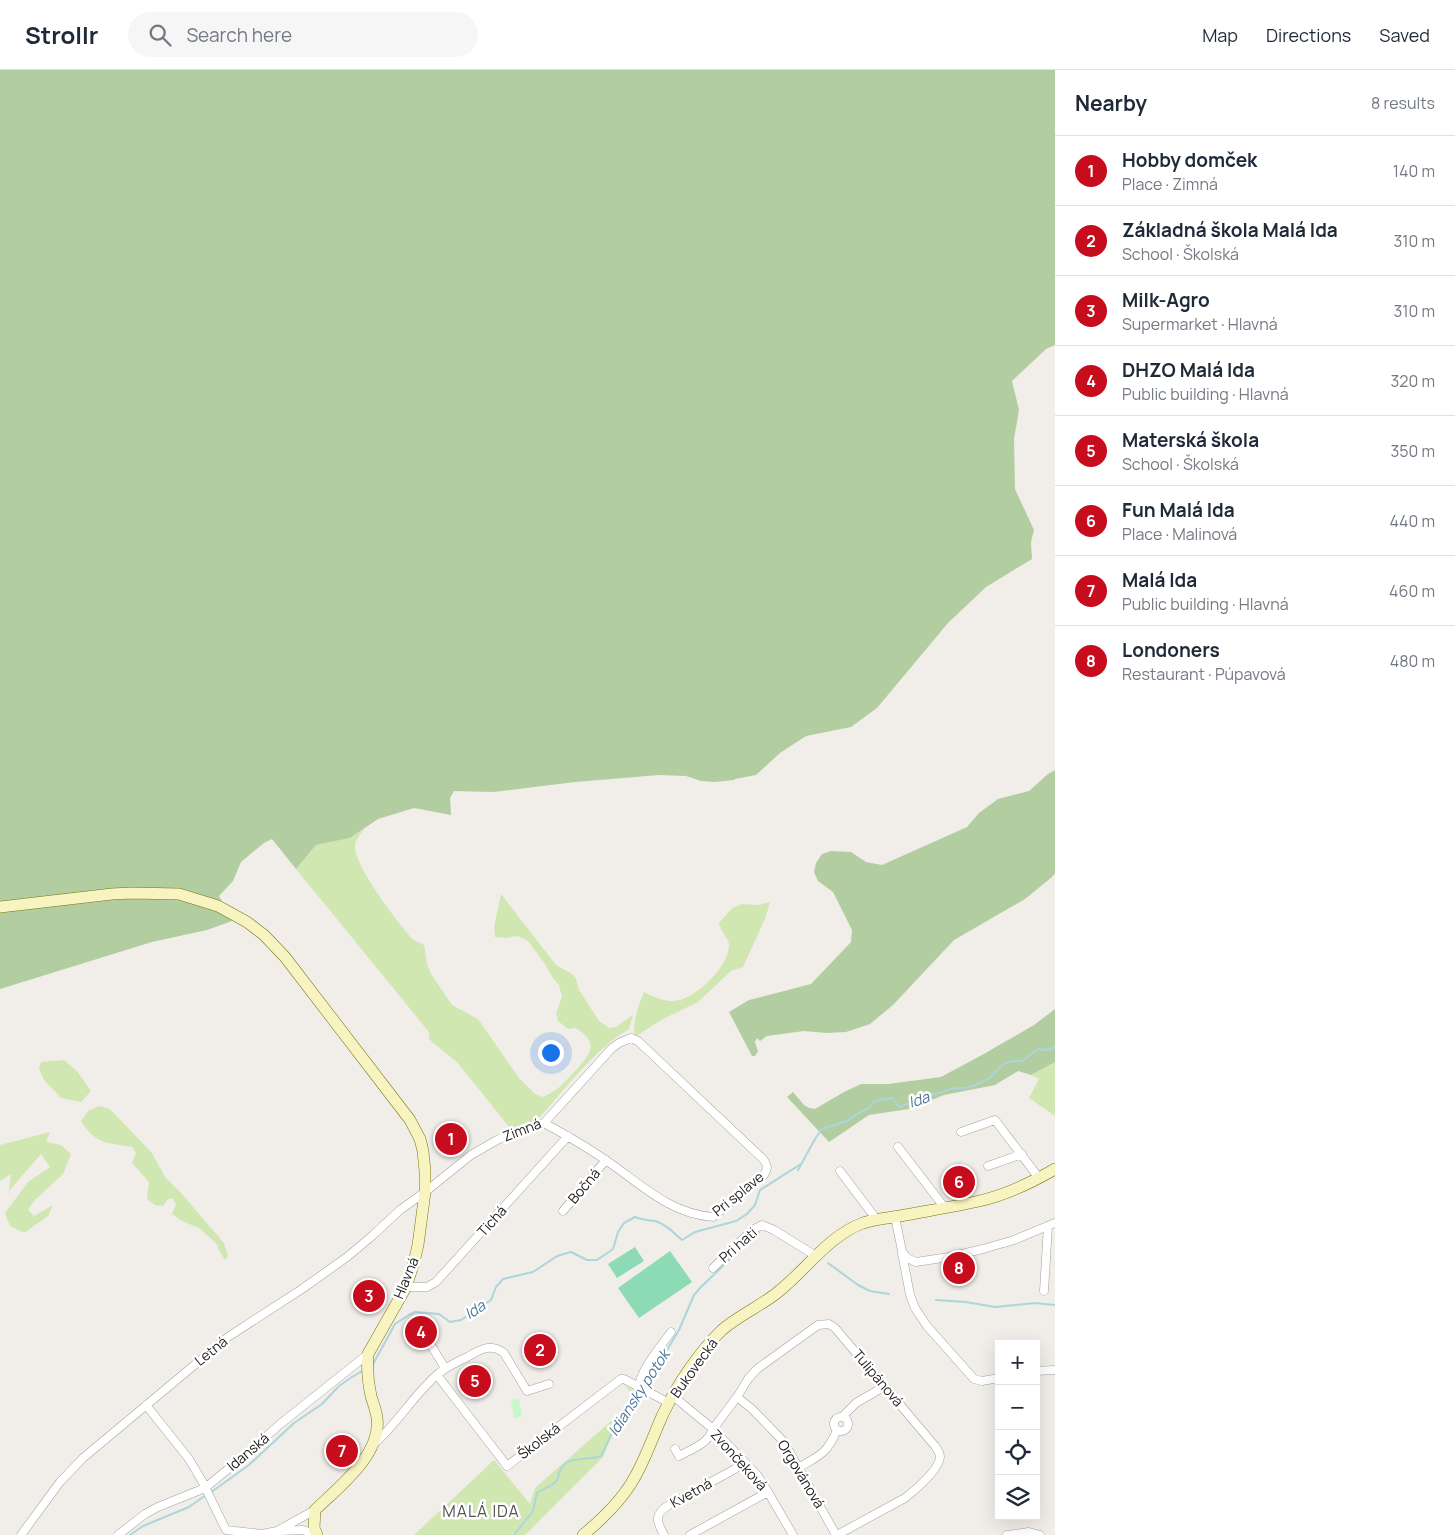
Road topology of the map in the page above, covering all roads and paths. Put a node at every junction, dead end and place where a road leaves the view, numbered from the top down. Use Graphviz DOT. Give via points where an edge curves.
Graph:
graph roads {
  1 [pos="0,907"];
  2 [pos="631,1038"];
  3 [pos="544,1123"];
  4 [pos="961,1132"];
  5 [pos="568,1136"];
  6 [pos="898,1147"];
  7 [pos="1022,1154"];
  8 [pos="606,1160"];
  9 [pos="988,1166"];
  10 [pos="1055,1169"];
  11 [pos="840,1171"];
  12 [pos="1039,1178"];
  13 [pos="425,1192"];
  14 [pos="945,1208"];
  15 [pos="563,1211"];
  16 [pos="895,1216"];
  17 [pos="874,1220"];
  18 [pos="1052,1225"];
  19 [pos="902,1251"];
  20 [pos="816,1256"];
  21 [pos="712,1268"];
  22 [pos="406,1287"];
  23 [pos="1044,1291"];
  24 [pos="672,1332"];
  25 [pos="426,1337"];
  26 [pos="368,1365"];
  27 [pos="446,1368"];
  28 [pos="1055,1370"];
  29 [pos="1040,1371"];
  30 [pos="437,1375"];
  31 [pos="995,1379"];
  32 [pos="549,1384"];
  33 [pos="885,1386"];
  34 [pos="639,1388"];
  35 [pos="737,1397"];
  36 [pos="671,1400"];
  37 [pos="146,1405"];
  38 [pos="383,1429"];
  39 [pos="713,1429"];
  40 [pos="842,1430"];
  41 [pos="854,1433"];
  42 [pos="842,1440"];
  43 [pos="675,1449"];
  44 [pos="743,1460"];
  45 [pos="798,1468"];
  46 [pos="206,1489"];
  47 [pos="768,1492"];
  48 [pos="315,1510"];
  49 [pos="277,1531"];
  50 [pos="296,1532"];
  51 [pos="225,1533"];
  52 [pos="21,1535"];
  53 [pos="118,1535"];
  54 [pos="251,1535"];
  55 [pos="317,1535"];
  56 [pos="583,1535"];
  57 [pos="664,1535"];
  58 [pos="690,1535"];
  59 [pos="793,1535"];
  60 [pos="837,1535"];
  61 [pos="1007,1535"];
  62 [pos="1040,1535"];
  1 -- 13 [label="main road, Hlavná" via="131,893 179,894 218,906 247,922 280,951 410,1120 422,1145"];
  2 -- 3 [label="street, Zimná" via="612,1048"];
  2 -- 8 [label="street, Pri splave" via="638,1041 763,1159 768,1169 713,1217 687,1213 670,1206"];
  3 -- 5 [label="street, Pri splave"];
  3 -- 13 [label="street, Zimná" via="517,1131 481,1149"];
  4 -- 7 [label="street" via="995,1120"];
  5 -- 8 [label="street, Pri splave"];
  5 -- 22 [label="street, Tichá" via="436,1282 428,1287"];
  6 -- 14 [label="street"];
  7 -- 9 [label="street"];
  7 -- 12 [label="street"];
  8 -- 15 [label="street, Bočná"];
  10 -- 12 [label="main road, Bukovecká"];
  11 -- 17 [label="street"];
  12 -- 14 [label="main road, Bukovecká" via="1001,1195"];
  13 -- 22 [label="main road, Hlavná" via="418,1244"];
  13 -- 37 [label="street, Letná" via="347,1257 228,1337"];
  14 -- 16 [label="main road, Bukovecká"];
  16 -- 17 [label="main road, Bukovecká"];
  16 -- 19 [label="street"];
  17 -- 20 [label="main road, Bukovecká" via="838,1236"];
  18 -- 19 [label="street" via="983,1249 920,1261 908,1258"];
  18 -- 23 [label="street"];
  19 -- 31 [label="street" via="911,1299 927,1326 974,1379"];
  20 -- 21 [label="street, Pri hati" via="762,1225 752,1230"];
  20 -- 36 [label="main road, Bukovecká" via="780,1290 723,1330 704,1350"];
  22 -- 26 [label="main road, Hlavná"];
  24 -- 34 [label="street" via="642,1376"];
  25 -- 27 [label="street"];
  26 -- 38 [label="main road" via="371,1395"];
  26 -- 46 [label="street, Idanská" via="279,1425"];
  27 -- 30 [label="street"];
  27 -- 32 [label="street" via="483,1348 494,1348 508,1359 527,1391"];
  28 -- 29 [label="street"];
  30 -- 34 [label="street, Školská" via="507,1466 619,1380 624,1379"];
  30 -- 38 [label="street"];
  33 -- 35 [label="street, Tulipánová" via="835,1328 826,1324 811,1329 757,1369"];
  33 -- 40 [label="street" via="856,1403 842,1417 848,1422"];
  33 -- 60 [label="street, Tulipánová" via="935,1446 940,1459 914,1492"];
  34 -- 36 [label="street, Školská"];
  35 -- 39 [label="street, Tulipánová"];
  35 -- 45 [label="street, Orgovánová" via="784,1442"];
  36 -- 39 [label="street, Zvončeková"];
  36 -- 56 [label="main road, Bukovecká" via="627,1491"];
  37 -- 46 [label="street" via="189,1459"];
  37 -- 52 [label="street, Letná" via="77,1464"];
  38 -- 48 [label="main road" via="359,1466"];
  39 -- 43 [label="street" via="707,1440 679,1456"];
  39 -- 44 [label="street, Zvončeková"];
  40 -- 41 [label="street"];
  40 -- 42 [label="street"];
  40 -- 45 [label="street" via="825,1452"];
  44 -- 47 [label="street, Zvončeková"];
  44 -- 57 [label="street, Kvetná" via="735,1469 660,1511 657,1520"];
  45 -- 60 [label="street, Orgovánová"];
  46 -- 51 [label="street"];
  46 -- 53 [label="street, Idanská" via="158,1507"];
  47 -- 58 [label="street"];
  47 -- 59 [label="street, Zvončeková"];
  48 -- 49 [label="street"];
  48 -- 55 [label="main road"];
  49 -- 50 [label="street"];
  49 -- 54 [label="street"];
  50 -- 55 [label="street" via="303,1530"];
  51 -- 54 [label="street"];
  61 -- 62 [label="street" via="1024,1532"];
}
